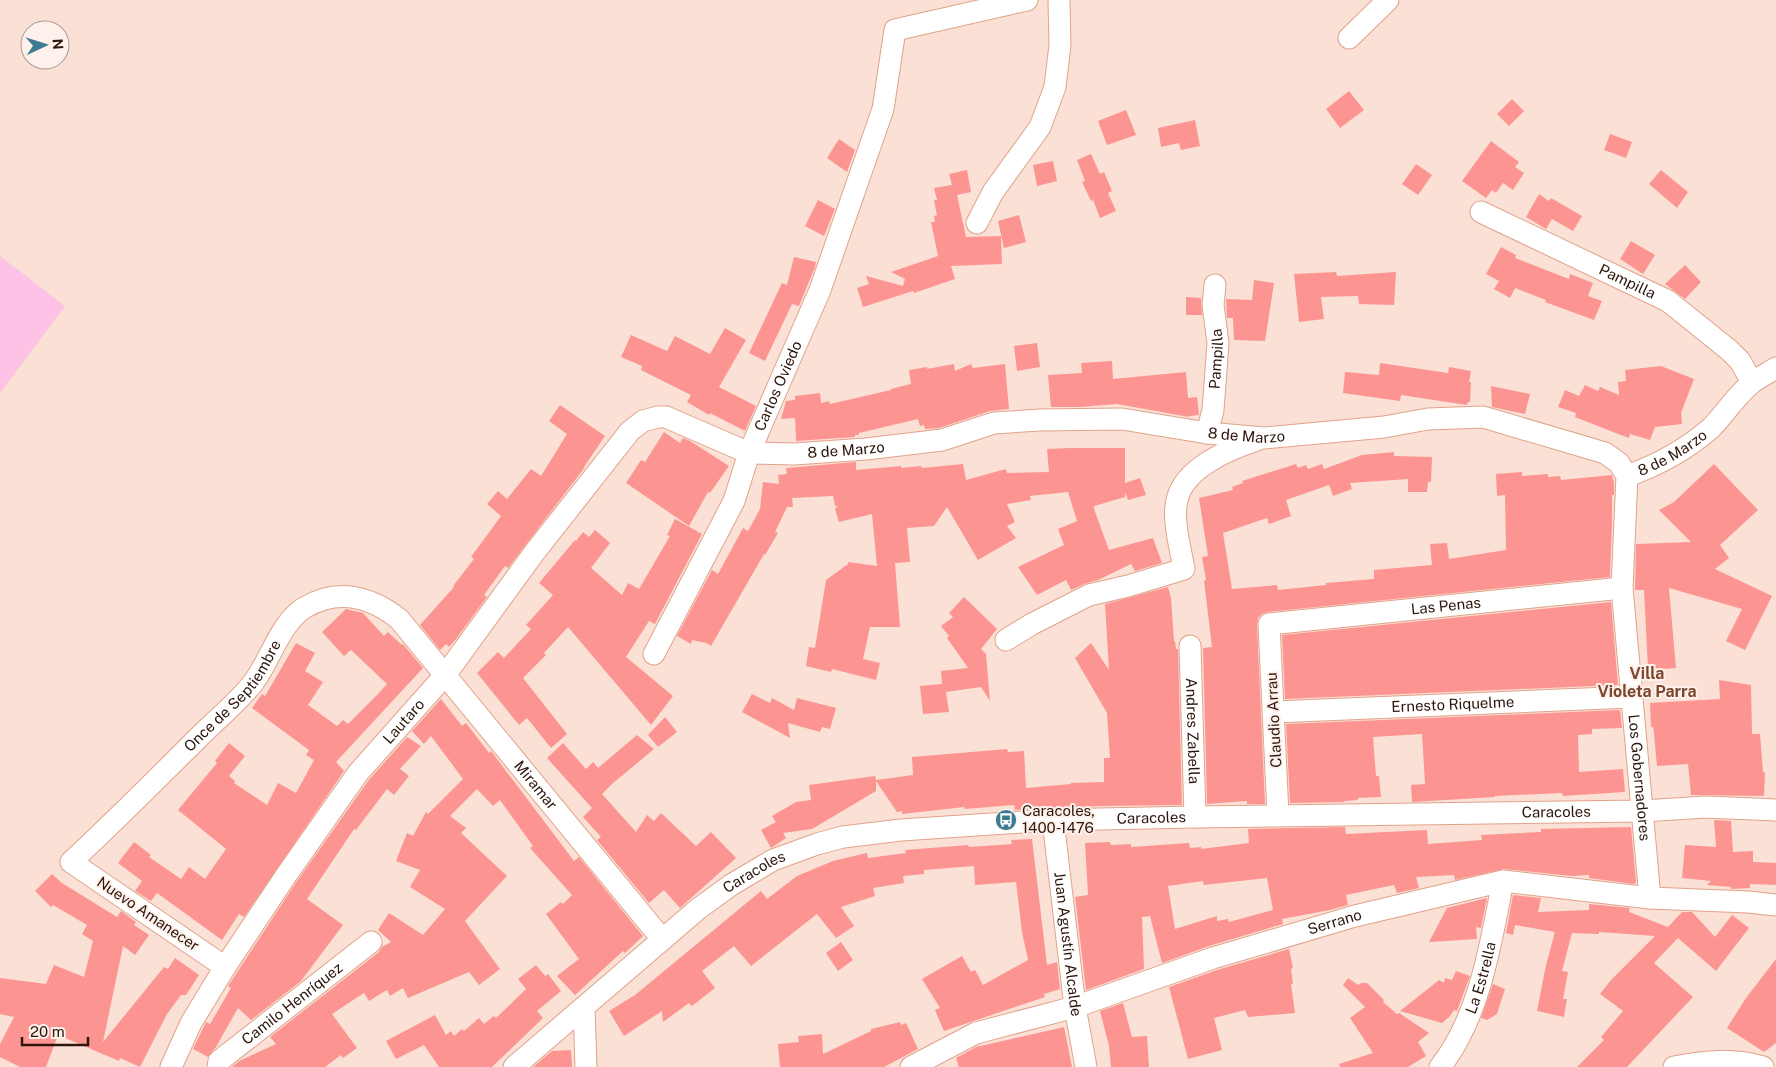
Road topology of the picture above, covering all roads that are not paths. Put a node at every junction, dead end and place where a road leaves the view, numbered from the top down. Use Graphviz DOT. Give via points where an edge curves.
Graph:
graph roads {
  1 [pos="1027,0"];
  2 [pos="1059,0"];
  3 [pos="1388,0"];
  4 [pos="1349,38"];
  5 [pos="1481,212"];
  6 [pos="977,224"];
  7 [pos="1215,285"];
  8 [pos="1776,368"];
  9 [pos="1752,382"];
  10 [pos="673,419"];
  11 [pos="1207,433"];
  12 [pos="1264,438"];
  13 [pos="749,453"];
  14 [pos="1627,476"];
  15 [pos="1622,588"];
  16 [pos="1269,624"];
  17 [pos="409,630"];
  18 [pos="1006,640"];
  19 [pos="1190,646"];
  20 [pos="654,654"];
  21 [pos="446,674"];
  22 [pos="1632,696"];
  23 [pos="1274,712"];
  24 [pos="1776,810"];
  25 [pos="1643,811"];
  26 [pos="1278,816"];
  27 [pos="1195,817"];
  28 [pos="1053,820"];
  29 [pos="71,862"];
  30 [pos="1503,881"];
  31 [pos="1650,898"];
  32 [pos="1776,905"];
  33 [pos="662,939"];
  34 [pos="371,942"];
  35 [pos="225,967"];
  36 [pos="1075,1006"];
  37 [pos="584,1008"];
  38 [pos="171,1067"];
  39 [pos="218,1067"];
  40 [pos="514,1067"];
  41 [pos="586,1067"];
  42 [pos="911,1067"];
  43 [pos="1086,1067"];
  44 [pos="1440,1067"];
  45 [pos="1674,1067"];
  46 [pos="1764,1067"];
  1 -- 13 [label="street, Carlos Oviedo" via="895,30 883,108 820,290"];
  2 -- 6 [label="street" via="1060,45 1055,87 1040,128 993,192"];
  3 -- 4 [label="street"];
  5 -- 9 [label="street, Pampilla" via="1668,300 1735,356"];
  7 -- 11 [label="street, Pampilla" via="1213,305 1218,343 1213,410"];
  8 -- 9 [label="street, 8 de Marzo"];
  9 -- 14 [label="street, 8 de Marzo" via="1695,441 1651,467"];
  10 -- 13 [label="street, 8 de Marzo"];
  10 -- 21 [label="street, Lautaro" via="650,418 630,431 534,553"];
  11 -- 12 [label="street, 8 de Marzo"];
  11 -- 13 [label="street, 8 de Marzo" via="1122,419 1040,420 994,423 942,440 866,449 794,454"];
  12 -- 14 [label="street, 8 de Marzo" via="1384,427 1428,419 1482,417 1605,452 1619,463"];
  12 -- 18 [label="street" via="1233,448 1207,462 1185,482 1177,499 1176,513 1184,570 1089,594"];
  13 -- 20 [label="street, Carlos Oviedo" via="734,501"];
  14 -- 15 [label="street, Los Gobernadores"];
  15 -- 16 [label="street, Las Penas"];
  15 -- 22 [label="street, Los Gobernadores"];
  16 -- 23 [label="street, Claudio Arrau"];
  17 -- 21 [label="street, Miramar"];
  17 -- 29 [label="street, Once de Septiembre" via="387,609 358,598 330,598 304,608 292,617 253,683"];
  19 -- 27 [label="street, Andres Zabella"];
  21 -- 33 [label="street, Miramar"];
  21 -- 35 [label="street, Lautaro" via="358,773"];
  22 -- 23 [label="street, Ernesto Riquelme"];
  22 -- 25 [label="street, Los Gobernadores"];
  23 -- 26 [label="street, Claudio Arrau"];
  24 -- 25 [label="street, Caracoles" via="1706,807"];
  25 -- 26 [label="street, Caracoles"];
  25 -- 31 [label="street, Los Gobernadores"];
  26 -- 27 [label="street, Caracoles"];
  27 -- 28 [label="street, Caracoles"];
  28 -- 33 [label="street, Caracoles" via="901,830 843,837 817,844 773,860 730,885"];
  28 -- 36 [label="street, Juan Agustín Alcalde"];
  29 -- 35 [label="street, Nuevo Amanecer"];
  30 -- 31 [label="street, Serrano"];
  30 -- 36 [label="street, Serrano" via="1282,937"];
  30 -- 44 [label="street, La Estrella" via="1489,954 1470,1014"];
  31 -- 32 [label="street, Serrano"];
  33 -- 37 [label="street, Caracoles"];
  34 -- 39 [label="street, Camilo Henríquez" via="244,1040 219,1061"];
  35 -- 38 [label="street, Lautaro" via="191,1022"];
  36 -- 42 [label="street, Serrano" via="976,1033"];
  36 -- 43 [label="street, Juan Agustín Alcalde"];
  37 -- 40 [label="street, Caracoles"];
  37 -- 41 [label="street"];
  45 -- 46 [label="street" via="1712,1061 1735,1061"];
}
